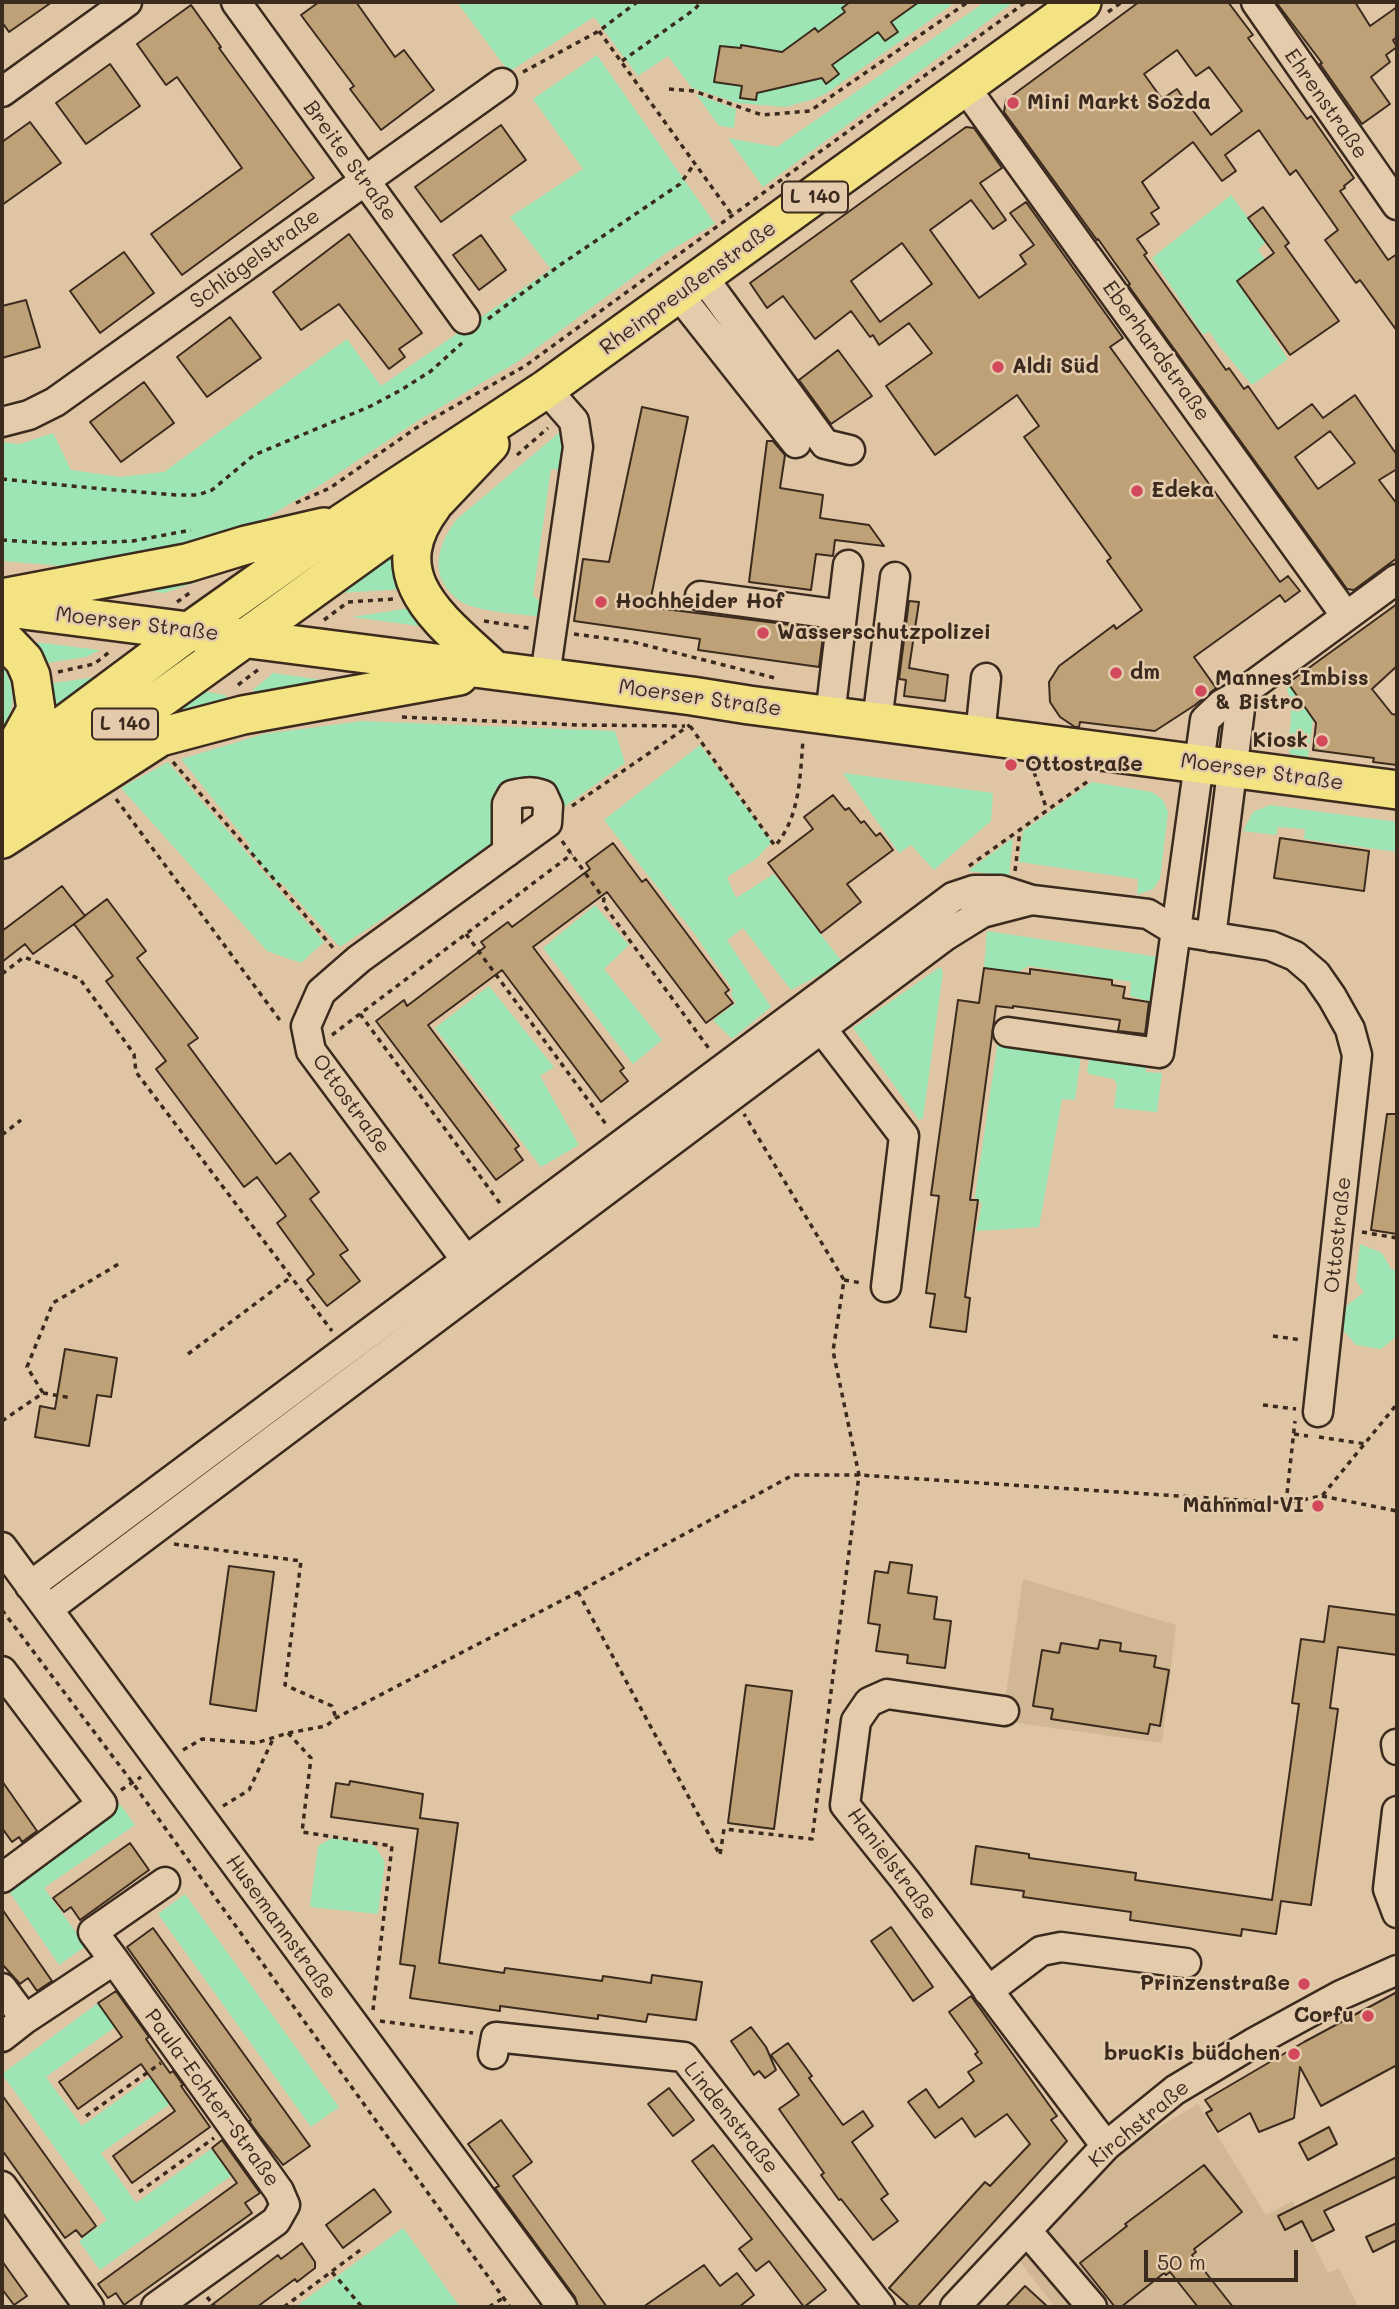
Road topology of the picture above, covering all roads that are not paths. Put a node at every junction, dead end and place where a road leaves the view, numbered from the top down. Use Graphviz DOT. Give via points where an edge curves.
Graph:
graph roads {
  1 [pos="127,2"];
  2 [pos="236,2"];
  3 [pos="1256,2"];
  4 [pos="1091,10"];
  5 [pos="502,83"];
  6 [pos="965,87"];
  7 [pos="2,92"];
  8 [pos="364,180"];
  9 [pos="1397,205"];
  10 [pos="691,286"];
  11 [pos="471,327"];
  12 [pos="548,401"];
  13 [pos="2,422"];
  14 [pos="796,443"];
  15 [pos="850,450"];
  16 [pos="438,499"];
  17 [pos="342,523"];
  18 [pos="848,565"];
  19 [pos="895,578"];
  20 [pos="1397,579"];
  21 [pos="700,596"];
  22 [pos="2,598"];
  23 [pos="2,607"];
  24 [pos="842,615"];
  25 [pos="1346,616"];
  26 [pos="191,630"];
  27 [pos="2,637"];
  28 [pos="251,654"];
  29 [pos="494,670"];
  30 [pos="545,676"];
  31 [pos="986,677"];
  32 [pos="818,714"];
  33 [pos="877,722"];
  34 [pos="979,735"];
  35 [pos="2,761"];
  36 [pos="1215,765"];
  37 [pos="2,771"];
  38 [pos="1397,790"];
  39 [pos="2,810"];
  40 [pos="2,839"];
  41 [pos="507,852"];
  42 [pos="1177,931"];
  43 [pos="1210,937"];
  44 [pos="814,1018"];
  45 [pos="1008,1032"];
  46 [pos="475,1272"];
  47 [pos="886,1287"];
  48 [pos="1307,1410"];
  49 [pos="2,1546"];
  50 [pos="30,1586"];
  51 [pos="48,1609"];
  52 [pos="2,1671"];
  53 [pos="1003,1711"];
  54 [pos="1397,1811"];
  55 [pos="2,1878"];
  56 [pos="165,1882"];
  57 [pos="1397,1913"];
  58 [pos="114,1960"];
  59 [pos="1186,1964"];
  60 [pos="1397,1970"];
  61 [pos="2,1989"];
  62 [pos="988,1991"];
  63 [pos="25,2019"];
  64 [pos="2,2037"];
  65 [pos="494,2045"];
  66 [pos="1107,2146"];
  67 [pos="2,2186"];
  68 [pos="1027,2231"];
  69 [pos="89,2307"];
  70 [pos="156,2307"];
  71 [pos="562,2307"];
  72 [pos="880,2307"];
  73 [pos="955,2307"];
  74 [pos="1091,2307"];
  1 -- 7 [label="street"];
  2 -- 8 [label="street, Breite Straße"];
  3 -- 9 [label="street, Ehrenstraße"];
  4 -- 6 [label="main road, Rheinpreußenstraße / L 140"];
  5 -- 8 [label="street, Schlägelstraße"];
  6 -- 10 [label="main road, Rheinpreußenstraße / L 140" via="740,230"];
  6 -- 25 [label="street, Eberhardstraße"];
  8 -- 11 [label="street, Breite Straße"];
  8 -- 13 [label="street, Schlägelstraße" via="55,402"];
  10 -- 12 [label="main road, Rheinpreußenstraße / L 140"];
  10 -- 14 [label="street"];
  10 -- 15 [label="street" via="825,444"];
  12 -- 16 [label="main road, Rheinpreußenstraße / L 140"];
  12 -- 17 [label="main road, Rheinpreußenstraße / L 140"];
  12 -- 30 [label="street" via="574,421 579,447"];
  16 -- 28 [label="main road, Rheinpreußenstraße / L 140"];
  16 -- 29 [label="main road" via="414,536 414,574 430,608"];
  17 -- 22 [label="main road" via="187,563"];
  17 -- 26 [label="main road, Rheinpreußenstraße / L 140"];
  18 -- 24 [label="street"];
  19 -- 33 [label="street"];
  20 -- 25 [label="street"];
  21 -- 24 [label="street"];
  23 -- 26 [label="main road, Moerser Straße"];
  24 -- 32 [label="street"];
  25 -- 36 [label="street" via="1242,693"];
  26 -- 28 [label="main road, Moerser Straße"];
  26 -- 37 [label="main road, L 140"];
  27 -- 35 [label="main road" via="24,660 36,710"];
  28 -- 29 [label="main road, Moerser Straße"];
  28 -- 39 [label="main road, L 140"];
  29 -- 30 [label="main road, Moerser Straße"];
  29 -- 40 [label="main road" via="243,715 160,737"];
  30 -- 32 [label="main road, Moerser Straße" via="695,716"];
  31 -- 34 [label="street"];
  32 -- 33 [label="main road, Moerser Straße"];
  33 -- 34 [label="main road, Moerser Straße"];
  34 -- 36 [label="main road, Moerser Straße"];
  36 -- 38 [label="main road, Moerser Straße"];
  36 -- 42 [label="street"];
  36 -- 43 [label="street"];
  41 -- 41 [label="street, Ottostraße" via="547,822 543,795 531,791 512,795 507,804"];
  41 -- 46 [label="street, Ottostraße" via="321,992 306,1026 310,1051"];
  42 -- 43 [label="street, Ottostraße"];
  42 -- 44 [label="street, Ottostraße" via="1149,914 1032,900 982,914"];
  42 -- 45 [label="street" via="1159,1052"];
  43 -- 48 [label="street, Ottostraße" via="1271,946 1295,956 1316,974 1350,1029 1357,1055 1339,1229"];
  44 -- 46 [label="street, Ottostraße" via="733,1096"];
  44 -- 46 [label="street, Ottostraße" via="724,1069 515,1224"];
  44 -- 47 [label="street" via="904,1136"];
  46 -- 50 [label="street, Ottostraße" via="346,1350"];
  46 -- 51 [label="street, Ottostraße"];
  49 -- 50 [label="street, Husemannstraße"];
  50 -- 51 [label="street, Husemannstraße"];
  51 -- 71 [label="street, Husemannstraße"];
  52 -- 55 [label="street" via="102,1804"];
  53 -- 62 [label="street, Hanielstraße" via="887,1694 869,1702 856,1721 845,1805"];
  54 -- 57 [label="street" via="1388,1889"];
  56 -- 58 [label="street, Paula-Echter-Straße" via="93,1932"];
  58 -- 63 [label="street"];
  58 -- 70 [label="street, Paula-Echter-Straße" via="285,2205 276,2221"];
  59 -- 62 [label="street" via="1060,1947 1041,1951"];
  60 -- 66 [label="street, Kirchstraße" via="1341,1994 1175,2090"];
  61 -- 63 [label="street"];
  62 -- 66 [label="street, Hanielstraße"];
  63 -- 64 [label="street"];
  65 -- 72 [label="street, Lindenstraße" via="684,2057"];
  66 -- 68 [label="street, Kirchstraße"];
  67 -- 69 [label="street"];
  68 -- 73 [label="street, Kirchstraße"];
  68 -- 74 [label="street"];
}
